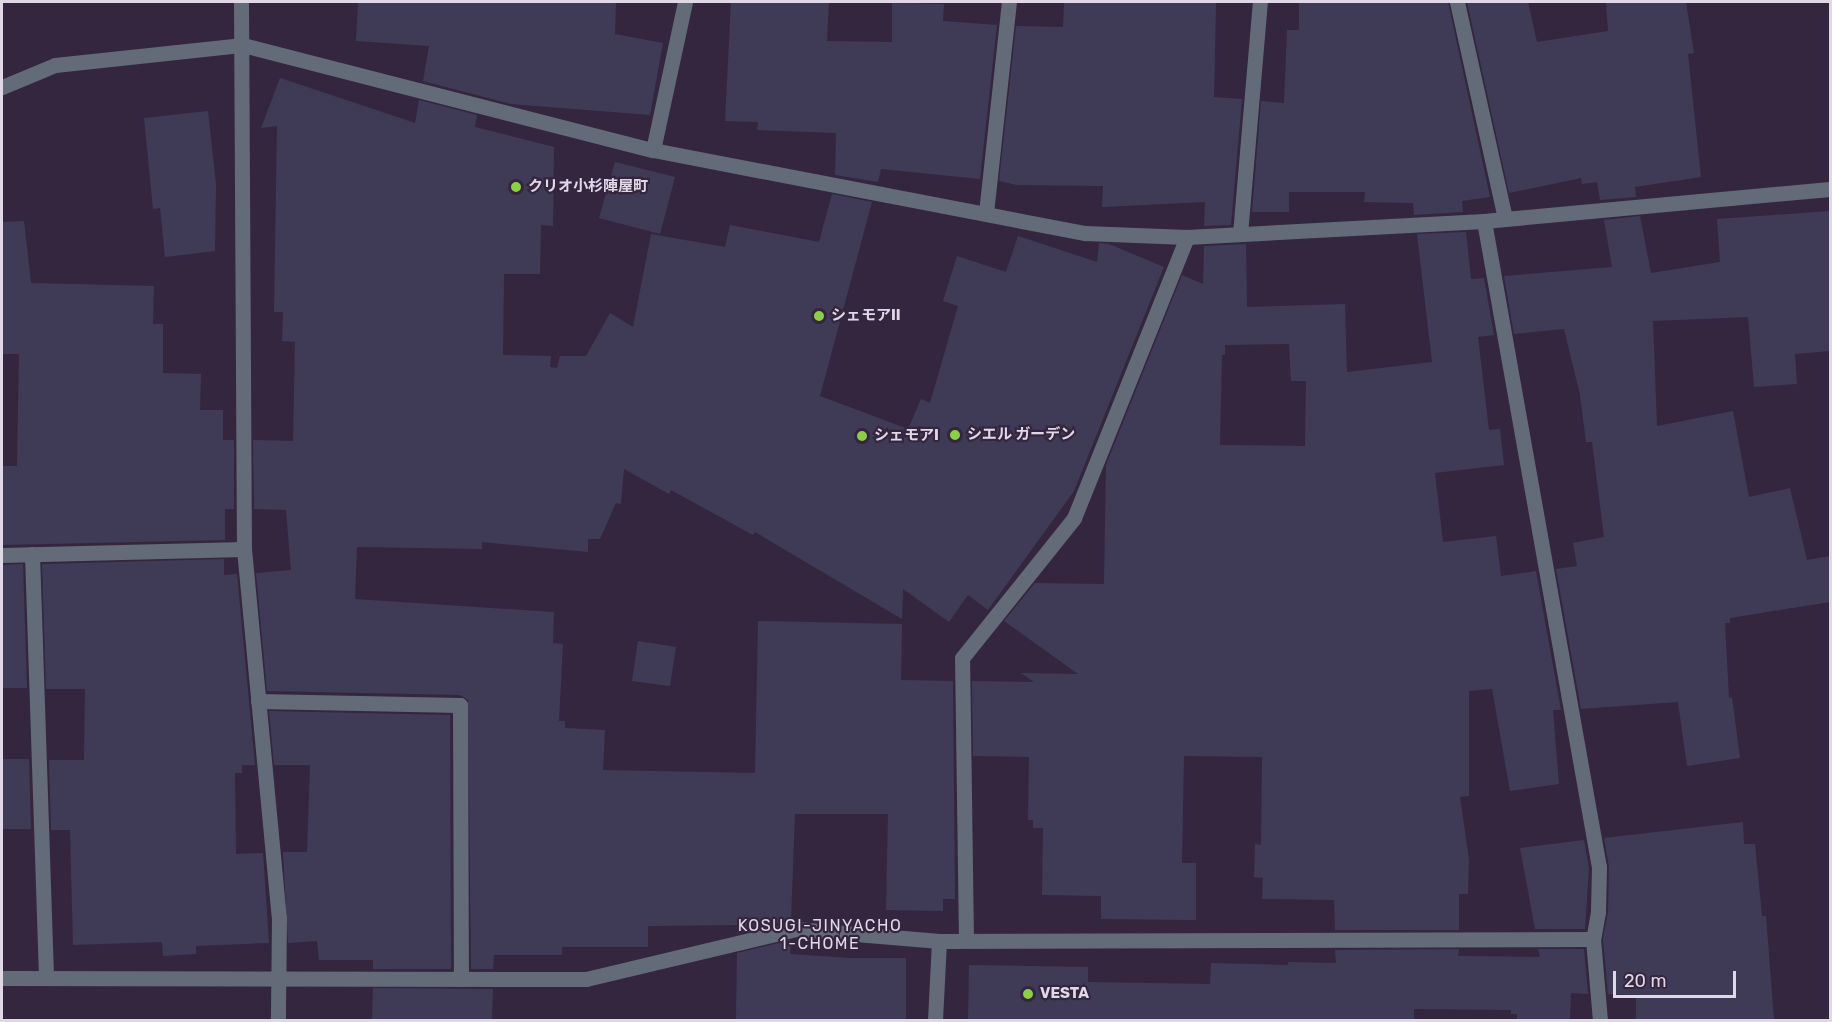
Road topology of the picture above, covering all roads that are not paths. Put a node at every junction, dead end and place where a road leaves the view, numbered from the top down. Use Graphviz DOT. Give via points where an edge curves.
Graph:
graph roads {
  1 [pos="241,2"];
  2 [pos="685,2"];
  3 [pos="1009,2"];
  4 [pos="1260,2"];
  5 [pos="1457,2"];
  6 [pos="243,45"];
  7 [pos="2,87"];
  8 [pos="653,150"];
  9 [pos="1830,189"];
  10 [pos="986,213"];
  11 [pos="1505,219"];
  12 [pos="1484,221"];
  13 [pos="1240,234"];
  14 [pos="1187,237"];
  15 [pos="244,549"];
  16 [pos="32,554"];
  17 [pos="2,555"];
  18 [pos="258,701"];
  19 [pos="1593,939"];
  20 [pos="939,940"];
  21 [pos="966,940"];
  22 [pos="279,977"];
  23 [pos="2,978"];
  24 [pos="46,978"];
  25 [pos="461,979"];
  26 [pos="279,1020"];
  27 [pos="935,1020"];
  28 [pos="1600,1020"];
  1 -- 6 [label="street"];
  2 -- 8 [label="street"];
  3 -- 10 [label="street"];
  4 -- 13 [label="street"];
  5 -- 11 [label="street"];
  6 -- 7 [label="street" via="55,65"];
  6 -- 8 [label="street"];
  6 -- 15 [label="street"];
  8 -- 10 [label="street"];
  9 -- 11 [label="street"];
  10 -- 14 [label="street" via="1085,233"];
  11 -- 12 [label="street"];
  12 -- 13 [label="street"];
  12 -- 19 [label="street" via="1599,867"];
  13 -- 14 [label="street"];
  14 -- 21 [label="street" via="1074,518 962,658"];
  15 -- 16 [label="street"];
  15 -- 18 [label="street"];
  16 -- 17 [label="street"];
  16 -- 24 [label="street"];
  18 -- 22 [label="street" via="279,917"];
  18 -- 25 [label="street" via="460,705"];
  19 -- 21 [label="street"];
  19 -- 28 [label="street"];
  20 -- 21 [label="street"];
  20 -- 25 [label="street" via="796,929 586,979"];
  20 -- 27 [label="street"];
  22 -- 24 [label="street"];
  22 -- 25 [label="street"];
  22 -- 26 [label="street"];
  23 -- 24 [label="street"];
}
